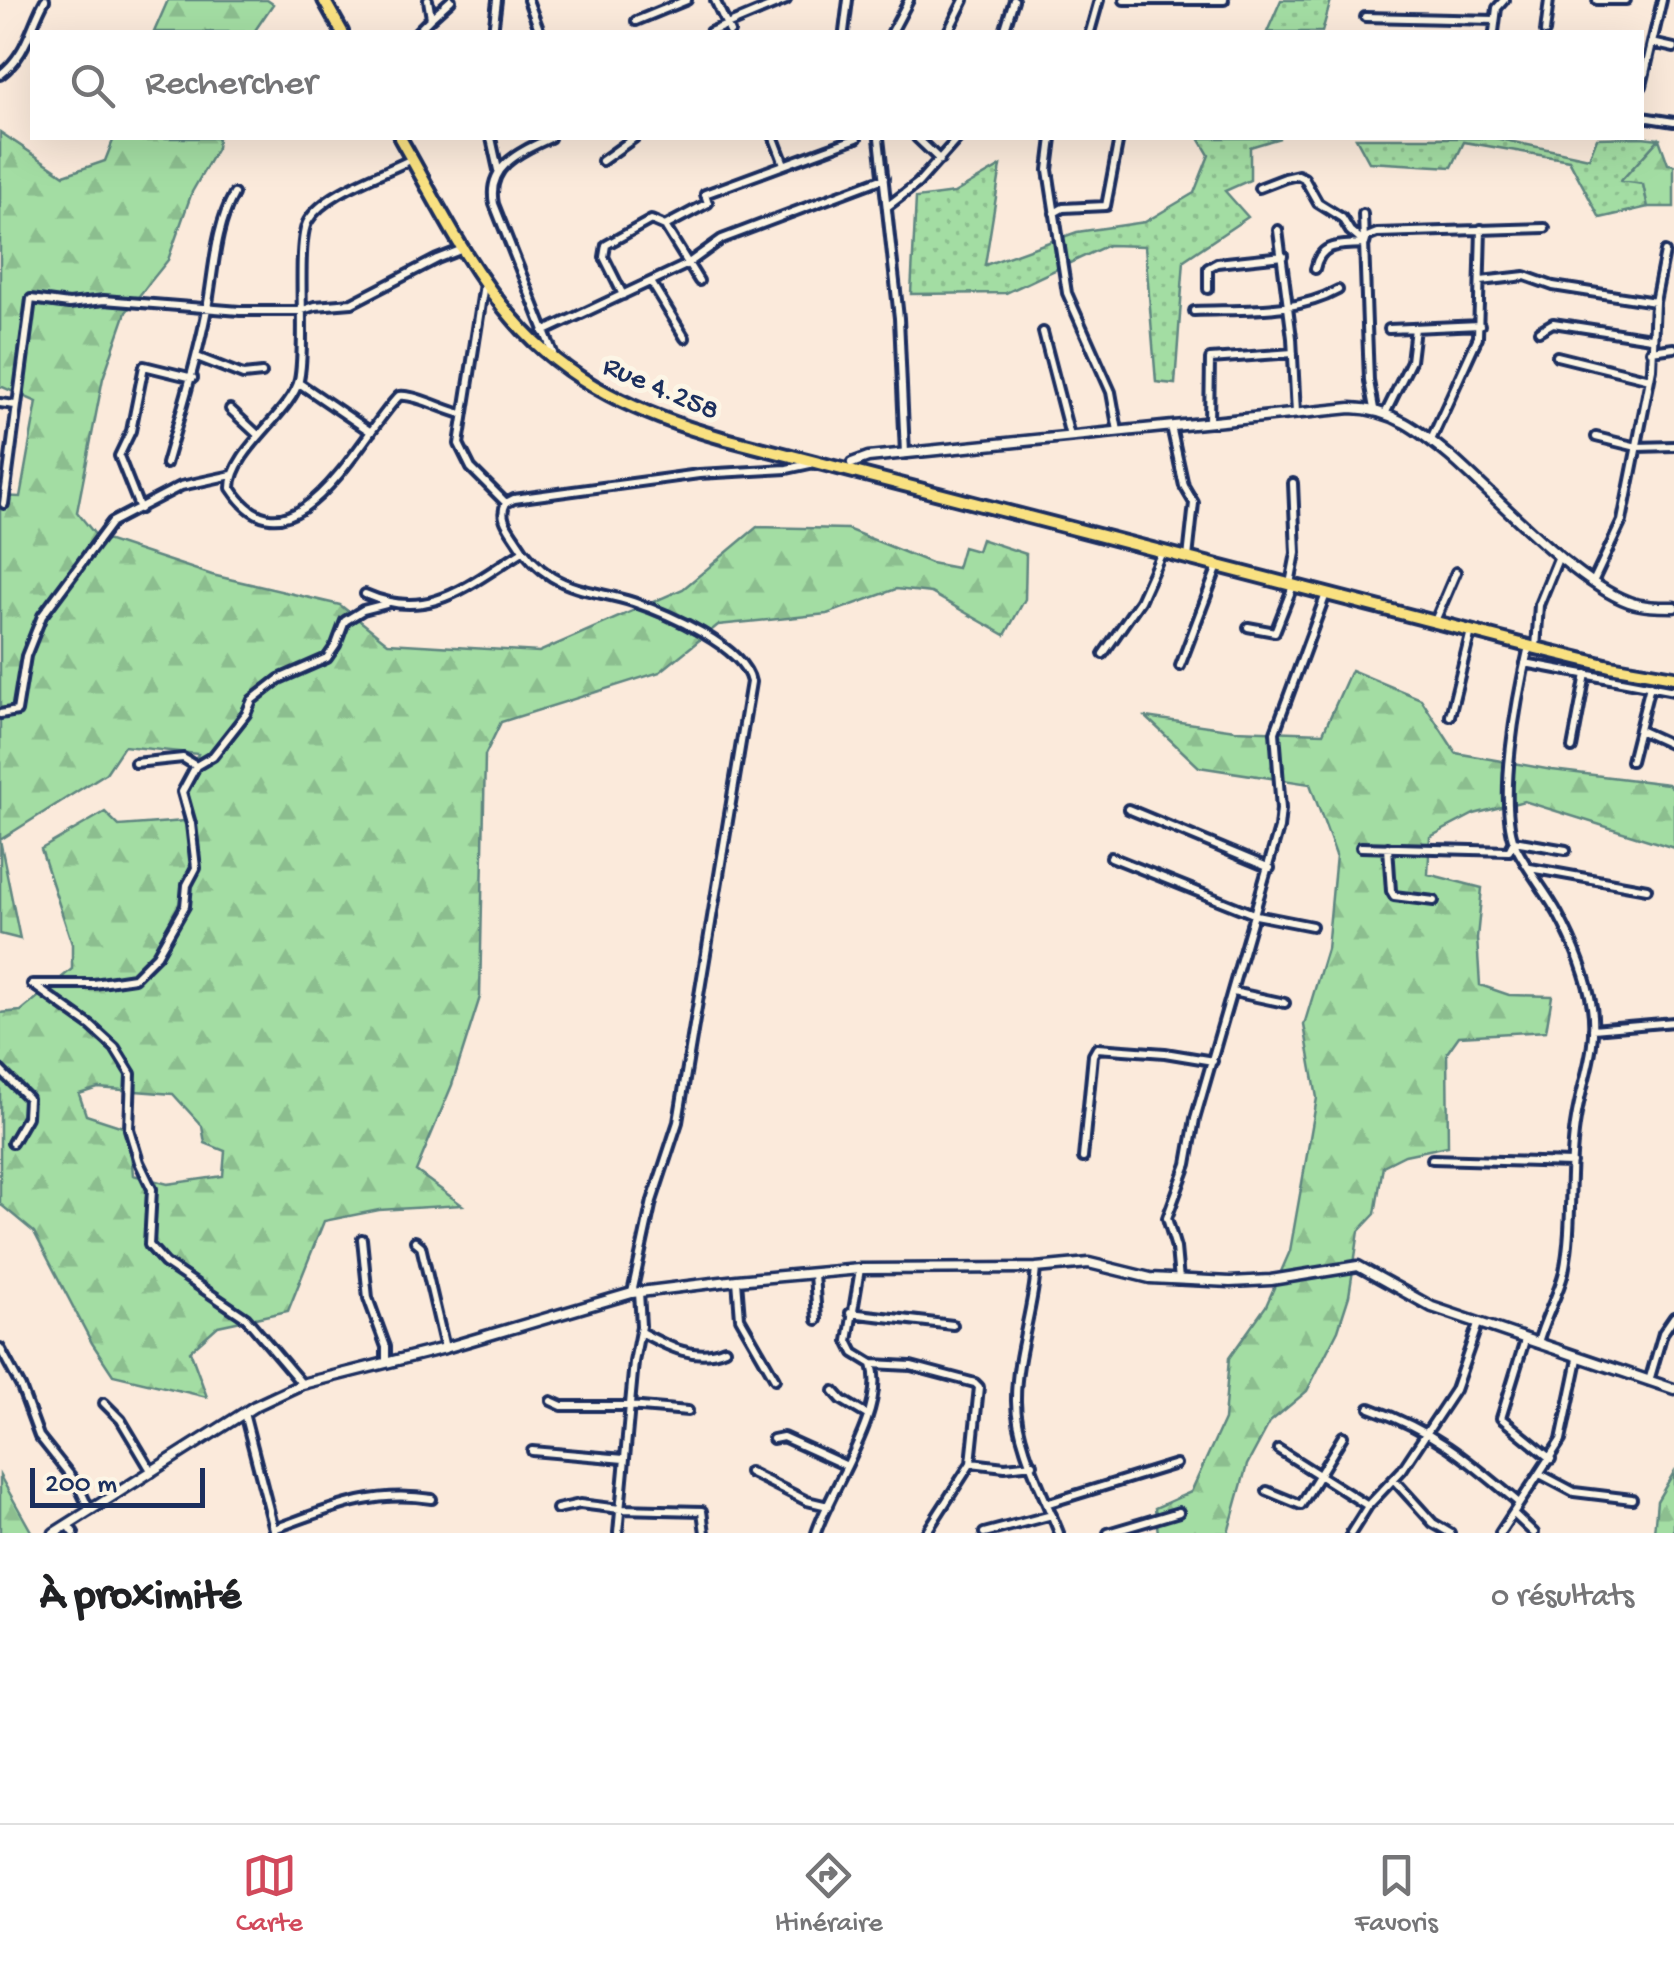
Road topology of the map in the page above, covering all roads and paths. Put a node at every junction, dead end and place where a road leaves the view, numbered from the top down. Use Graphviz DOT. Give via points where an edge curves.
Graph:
graph roads {
  1 [pos="46,0"];
  2 [pos="324,0"];
  3 [pos="428,0"];
  4 [pos="451,0"];
  5 [pos="497,0"];
  6 [pos="528,0"];
  7 [pos="686,0"];
  8 [pos="715,0"];
  9 [pos="786,0"];
  10 [pos="848,0"];
  11 [pos="909,0"];
  12 [pos="964,0"];
  13 [pos="1014,0"];
  14 [pos="1100,0"];
  15 [pos="1124,0"];
  16 [pos="1224,0"];
  17 [pos="1504,0"];
  18 [pos="1549,0"];
  19 [pos="1597,0"];
  20 [pos="1626,0"];
  21 [pos="1662,0"];
  22 [pos="1152,1"];
  23 [pos="1366,17"];
  24 [pos="430,18"];
  25 [pos="1495,20"];
  26 [pos="636,22"];
  27 [pos="729,29"];
  28 [pos="33,30"];
  29 [pos="341,30"];
  30 [pos="418,30"];
  31 [pos="493,30"];
  32 [pos="539,30"];
  33 [pos="844,30"];
  34 [pos="893,30"];
  35 [pos="949,30"];
  36 [pos="1005,30"];
  37 [pos="1091,30"];
  38 [pos="1494,30"];
  39 [pos="1545,30"];
  40 [pos="30,37"];
  41 [pos="1652,42"];
  42 [pos="1674,48"];
  43 [pos="0,75"];
  44 [pos="1644,77"];
  45 [pos="1644,117"];
  46 [pos="1674,122"];
  47 [pos="401,140"];
  48 [pos="490,140"];
  49 [pos="631,140"];
  50 [pos="775,140"];
  51 [pos="852,140"];
  52 [pos="879,140"];
  53 [pos="919,140"];
  54 [pos="956,140"];
  55 [pos="1052,140"];
  56 [pos="1119,140"];
  57 [pos="534,142"];
  58 [pos="412,159"];
  59 [pos="940,160"];
  60 [pos="602,161"];
  61 [pos="784,165"];
  62 [pos="498,171"];
  63 [pos="884,178"];
  64 [pos="1259,188"];
  65 [pos="234,194"];
  66 [pos="887,207"];
  67 [pos="1054,214"];
  68 [pos="1363,214"];
  69 [pos="665,226"];
  70 [pos="1545,228"];
  71 [pos="1481,229"];
  72 [pos="1278,230"];
  73 [pos="1365,244"];
  74 [pos="464,249"];
  75 [pos="1665,252"];
  76 [pos="1283,256"];
  77 [pos="686,265"];
  78 [pos="1315,269"];
  79 [pos="1480,281"];
  80 [pos="484,282"];
  81 [pos="651,282"];
  82 [pos="698,282"];
  83 [pos="1208,289"];
  84 [pos="1338,290"];
  85 [pos="623,295"];
  86 [pos="1655,302"];
  87 [pos="1287,306"];
  88 [pos="207,309"];
  89 [pos="304,310"];
  90 [pos="1194,311"];
  91 [pos="1480,325"];
  92 [pos="1389,328"];
  93 [pos="1415,328"];
  94 [pos="1539,331"];
  95 [pos="543,332"];
  96 [pos="1043,332"];
  97 [pos="684,338"];
  98 [pos="1652,338"];
  99 [pos="1674,348"];
  100 [pos="1651,351"];
  101 [pos="1293,353"];
  102 [pos="1557,356"];
  103 [pos="197,357"];
  104 [pos="555,359"];
  105 [pos="262,373"];
  106 [pos="192,378"];
  107 [pos="1650,379"];
  108 [pos="298,383"];
  109 [pos="0,403"];
  110 [pos="15,404"];
  111 [pos="1374,409"];
  112 [pos="230,410"];
  113 [pos="1386,412"];
  114 [pos="1296,413"];
  115 [pos="462,414"];
  116 [pos="1208,422"];
  117 [pos="1170,426"];
  118 [pos="1118,431"];
  119 [pos="371,432"];
  120 [pos="260,436"];
  121 [pos="1070,436"];
  122 [pos="1596,438"];
  123 [pos="1431,440"];
  124 [pos="1674,446"];
  125 [pos="1637,447"];
  126 [pos="905,454"];
  127 [pos="815,462"];
  128 [pos="166,464"];
  129 [pos="849,466"];
  130 [pos="233,475"];
  131 [pos="1293,482"];
  132 [pos="506,503"];
  133 [pos="4,504"];
  134 [pos="140,509"];
  135 [pos="523,551"];
  136 [pos="1162,552"];
  137 [pos="1560,555"];
  138 [pos="1188,558"];
  139 [pos="1218,566"];
  140 [pos="1456,572"];
  141 [pos="1593,582"];
  142 [pos="1292,585"];
  143 [pos="364,594"];
  144 [pos="1326,594"];
  145 [pos="386,604"];
  146 [pos="1674,607"];
  147 [pos="1435,622"];
  148 [pos="1248,627"];
  149 [pos="1470,631"];
  150 [pos="1533,647"];
  151 [pos="1103,654"];
  152 [pos="1525,663"];
  153 [pos="1180,666"];
  154 [pos="1586,674"];
  155 [pos="1674,677"];
  156 [pos="1650,686"];
  157 [pos="1674,691"];
  158 [pos="0,714"];
  159 [pos="1450,716"];
  160 [pos="1638,730"];
  161 [pos="1674,746"];
  162 [pos="1572,748"];
  163 [pos="1631,761"];
  164 [pos="135,763"];
  165 [pos="196,766"];
  166 [pos="1128,809"];
  167 [pos="1514,841"];
  168 [pos="1361,847"];
  169 [pos="1388,847"];
  170 [pos="1566,850"];
  171 [pos="1112,858"];
  172 [pos="1270,868"];
  173 [pos="1530,868"];
  174 [pos="1647,888"];
  175 [pos="1434,901"];
  176 [pos="1256,915"];
  177 [pos="1312,926"];
  178 [pos="1233,992"];
  179 [pos="1286,1003"];
  180 [pos="1674,1022"];
  181 [pos="1593,1029"];
  182 [pos="1213,1062"];
  183 [pos="0,1070"];
  184 [pos="12,1142"];
  185 [pos="1083,1158"];
  186 [pos="1432,1159"];
  187 [pos="1572,1163"];
  188 [pos="362,1239"];
  189 [pos="415,1241"];
  190 [pos="1036,1268"];
  191 [pos="860,1269"];
  192 [pos="814,1273"];
  193 [pos="737,1280"];
  194 [pos="1179,1280"];
  195 [pos="635,1293"];
  196 [pos="850,1313"];
  197 [pos="1674,1317"];
  198 [pos="817,1320"];
  199 [pos="1478,1324"];
  200 [pos="953,1325"];
  201 [pos="640,1332"];
  202 [pos="1525,1340"];
  203 [pos="1538,1345"];
  204 [pos="0,1348"];
  205 [pos="445,1348"];
  206 [pos="724,1349"];
  207 [pos="1578,1358"];
  208 [pos="386,1363"];
  209 [pos="872,1364"];
  210 [pos="775,1379"];
  211 [pos="1649,1380"];
  212 [pos="302,1384"];
  213 [pos="1674,1389"];
  214 [pos="834,1391"];
  215 [pos="551,1401"];
  216 [pos="104,1402"];
  217 [pos="630,1406"];
  218 [pos="1370,1408"];
  219 [pos="688,1411"];
  220 [pos="244,1413"];
  221 [pos="866,1415"];
  222 [pos="1427,1431"];
  223 [pos="1343,1436"];
  224 [pos="773,1439"];
  225 [pos="1278,1448"];
  226 [pos="532,1451"];
  227 [pos="624,1458"];
  228 [pos="1551,1459"];
  229 [pos="971,1463"];
  230 [pos="1033,1464"];
  231 [pos="1176,1464"];
  232 [pos="847,1466"];
  233 [pos="748,1472"];
  234 [pos="153,1473"];
  235 [pos="1540,1474"];
  236 [pos="1318,1475"];
  237 [pos="1394,1480"];
  238 [pos="1267,1491"];
  239 [pos="432,1499"];
  240 [pos="1632,1499"];
  241 [pos="1048,1503"];
  242 [pos="1520,1504"];
  243 [pos="828,1506"];
  244 [pos="1368,1506"];
  245 [pos="557,1508"];
  246 [pos="620,1509"];
  247 [pos="90,1511"];
  248 [pos="1179,1512"];
  249 [pos="1514,1514"];
  250 [pos="1052,1515"];
  251 [pos="68,1525"];
  252 [pos="274,1531"];
  253 [pos="54,1533"];
  254 [pos="74,1533"];
  255 [pos="618,1533"];
  256 [pos="705,1533"];
  257 [pos="816,1533"];
  258 [pos="926,1533"];
  259 [pos="984,1533"];
  260 [pos="1059,1533"];
  261 [pos="1108,1533"];
  262 [pos="1350,1533"];
  263 [pos="1450,1533"];
  264 [pos="1500,1533"];
  265 [pos="1534,1533"];
  1 -- 28 [label="street"];
  2 -- 29 [label="highway"];
  3 -- 24 [label="street"];
  4 -- 24 [label="street"];
  5 -- 31 [label="street"];
  6 -- 32 [label="street"];
  7 -- 26 [label="street"];
  8 -- 27 [label="street"];
  9 -- 27 [label="street"];
  10 -- 33 [label="street"];
  11 -- 34 [label="street"];
  12 -- 35 [label="street"];
  13 -- 36 [label="street"];
  14 -- 37 [label="street"];
  15 -- 22 [label="street"];
  16 -- 22 [label="street"];
  17 -- 25 [label="street"];
  18 -- 39 [label="street"];
  19 -- 20 [label="street"];
  21 -- 41 [label="street"];
  23 -- 25 [label="street"];
  24 -- 30 [label="street"];
  25 -- 38 [label="street"];
  40 -- 43 [label="street"];
  41 -- 42 [label="street"];
  41 -- 44 [label="street"];
  45 -- 46 [label="street"];
  47 -- 58 [label="highway, Rue 4.258"];
  48 -- 62 [label="street"];
  49 -- 60 [label="street"];
  50 -- 61 [label="street"];
  51 -- 61 [label="street"];
  52 -- 63 [label="street"];
  53 -- 59 [label="street"];
  54 -- 59 [label="street"];
  55 -- 67 [label="street"];
  56 -- 67 [label="street" via="1106,206"];
  57 -- 62 [label="street"];
  58 -- 74 [label="highway, Rue 4.258"];
  58 -- 89 [label="street" via="320,203 305,225"];
  59 -- 66 [label="street"];
  61 -- 69 [label="street" via="705,194 708,203"];
  62 -- 95 [label="street" via="494,204"];
  63 -- 66 [label="street"];
  63 -- 77 [label="street" via="722,239"];
  64 -- 73 [label="street" via="1304,178 1318,203"];
  65 -- 88 [label="street"];
  66 -- 126 [label="street"];
  67 -- 118 [label="street" via="1067,293 1111,392"];
  68 -- 73 [label="street"];
  69 -- 77 [label="street"];
  69 -- 85 [label="street" via="652,220 606,246 604,258"];
  70 -- 71 [label="street"];
  71 -- 73 [label="street" via="1377,234"];
  71 -- 79 [label="street"];
  72 -- 76 [label="street"];
  73 -- 78 [label="street" via="1324,249"];
  73 -- 111 [label="street"];
  74 -- 80 [label="highway, Rue 4.258"];
  74 -- 89 [label="street" via="352,302"];
  75 -- 86 [label="street"];
  76 -- 83 [label="street" via="1217,263 1208,268"];
  76 -- 87 [label="street"];
  77 -- 81 [label="street"];
  77 -- 82 [label="street"];
  79 -- 86 [label="street" via="1525,276"];
  79 -- 91 [label="street"];
  80 -- 104 [label="highway, Rue 4.258"];
  80 -- 115 [label="street"];
  81 -- 85 [label="street"];
  81 -- 97 [label="street"];
  84 -- 87 [label="street"];
  85 -- 95 [label="street"];
  86 -- 98 [label="street"];
  87 -- 90 [label="street"];
  87 -- 101 [label="street"];
  88 -- 89 [label="street"];
  88 -- 103 [label="street"];
  88 -- 110 [label="street" via="32,299"];
  89 -- 108 [label="street"];
  91 -- 93 [label="street"];
  91 -- 123 [label="street"];
  92 -- 93 [label="street"];
  93 -- 113 [label="street" via="1411,361"];
  94 -- 98 [label="street" via="1553,323"];
  95 -- 104 [label="street"];
  96 -- 121 [label="street"];
  98 -- 100 [label="street"];
  99 -- 100 [label="street"];
  100 -- 107 [label="street"];
  101 -- 114 [label="street"];
  101 -- 116 [label="street" via="1210,359"];
  102 -- 107 [label="street"];
  103 -- 105 [label="street" via="243,375"];
  103 -- 106 [label="street"];
  104 -- 127 [label="highway, Rue 4.258" via="594,387 663,420"];
  106 -- 128 [label="street"];
  106 -- 134 [label="street" via="144,366 120,456"];
  107 -- 125 [label="street"];
  108 -- 119 [label="street"];
  108 -- 120 [label="street"];
  109 -- 110 [label="street"];
  110 -- 133 [label="street"];
  111 -- 113 [label="street"];
  111 -- 114 [label="street"];
  112 -- 120 [label="street"];
  113 -- 123 [label="street"];
  114 -- 116 [label="street"];
  115 -- 119 [label="street" via="404,394"];
  115 -- 132 [label="street" via="463,458"];
  116 -- 117 [label="street"];
  117 -- 118 [label="street"];
  117 -- 138 [label="street" via="1194,503"];
  118 -- 121 [label="street"];
  119 -- 130 [label="street" via="336,482 288,515 261,515 246,505 231,488"];
  120 -- 130 [label="street"];
  121 -- 126 [label="street"];
  122 -- 125 [label="street"];
  123 -- 137 [label="street"];
  124 -- 125 [label="street"];
  125 -- 141 [label="street" via="1622,521"];
  126 -- 129 [label="street"];
  127 -- 129 [label="highway, Rue 4.258"];
  127 -- 132 [label="street"];
  129 -- 136 [label="highway, Rue 4.258"];
  130 -- 134 [label="street" via="181,486"];
  131 -- 142 [label="street"];
  132 -- 135 [label="street" via="504,520"];
  134 -- 158 [label="street" via="112,522 42,616 26,656 17,711"];
  135 -- 145 [label="street" via="444,600"];
  135 -- 195 [label="street" via="552,577 634,602 730,649 751,682 678,1122 652,1202"];
  136 -- 138 [label="highway, Rue 4.258"];
  136 -- 151 [label="street" via="1140,601"];
  137 -- 141 [label="street"];
  137 -- 150 [label="street" via="1539,606"];
  138 -- 139 [label="highway, Rue 4.258"];
  139 -- 142 [label="highway, Rue 4.258"];
  139 -- 153 [label="street"];
  140 -- 147 [label="street"];
  141 -- 146 [label="street" via="1631,602"];
  142 -- 144 [label="highway, Rue 4.258"];
  142 -- 148 [label="street" via="1276,632"];
  143 -- 145 [label="street"];
  144 -- 147 [label="highway, Rue 4.258"];
  144 -- 172 [label="street" via="1274,732 1280,818"];
  145 -- 165 [label="street" via="345,621 327,658 279,679 252,700 213,756"];
  147 -- 149 [label="highway, Rue 4.258"];
  149 -- 150 [label="highway, Rue 4.258"];
  149 -- 159 [label="street"];
  150 -- 152 [label="street"];
  150 -- 155 [label="highway, Rue 4.258"];
  152 -- 154 [label="street"];
  152 -- 167 [label="street" via="1508,802"];
  154 -- 156 [label="street"];
  154 -- 162 [label="street"];
  156 -- 157 [label="street"];
  156 -- 160 [label="street"];
  160 -- 161 [label="street"];
  160 -- 163 [label="street"];
  164 -- 165 [label="street" via="183,758"];
  165 -- 212 [label="street" via="182,792 196,868 185,906 157,955 134,978 32,984 115,1048 130,1074 129,1129 152,1189 149,1245 165,1264 246,1318"];
  166 -- 172 [label="street"];
  167 -- 169 [label="street" via="1498,852"];
  167 -- 170 [label="street"];
  167 -- 173 [label="street"];
  168 -- 169 [label="street"];
  169 -- 175 [label="street" via="1394,896"];
  171 -- 176 [label="street"];
  172 -- 176 [label="street"];
  173 -- 174 [label="street"];
  173 -- 181 [label="street" via="1569,937 1588,990"];
  176 -- 177 [label="street"];
  176 -- 178 [label="street"];
  178 -- 179 [label="street"];
  178 -- 182 [label="street"];
  180 -- 181 [label="street"];
  181 -- 187 [label="street"];
  182 -- 185 [label="street" via="1097,1048"];
  182 -- 194 [label="street" via="1169,1209"];
  183 -- 184 [label="street" via="28,1098 27,1118"];
  186 -- 187 [label="street"];
  187 -- 203 [label="street" via="1563,1274"];
  188 -- 208 [label="street" via="368,1298"];
  189 -- 205 [label="street"];
  190 -- 191 [label="street"];
  190 -- 194 [label="street" via="1089,1263"];
  190 -- 230 [label="street" via="1016,1401"];
  191 -- 192 [label="street"];
  191 -- 196 [label="street"];
  192 -- 193 [label="street"];
  192 -- 198 [label="street"];
  193 -- 195 [label="street"];
  193 -- 210 [label="street" via="740,1318"];
  194 -- 199 [label="street" via="1259,1281 1358,1266"];
  195 -- 201 [label="street"];
  195 -- 205 [label="street"];
  196 -- 200 [label="street"];
  196 -- 209 [label="street" via="850,1347"];
  197 -- 211 [label="street"];
  199 -- 202 [label="street"];
  199 -- 222 [label="street" via="1454,1390"];
  201 -- 206 [label="street" via="687,1352 709,1356"];
  201 -- 217 [label="street"];
  202 -- 203 [label="street"];
  202 -- 228 [label="street" via="1500,1418"];
  203 -- 207 [label="street"];
  204 -- 247 [label="street" via="40,1436"];
  205 -- 208 [label="street"];
  207 -- 211 [label="street"];
  207 -- 228 [label="street"];
  208 -- 212 [label="street"];
  209 -- 221 [label="street" via="874,1394"];
  209 -- 229 [label="street" via="911,1366 975,1383 981,1393"];
  211 -- 213 [label="street"];
  212 -- 220 [label="street"];
  214 -- 221 [label="street"];
  215 -- 217 [label="street"];
  216 -- 234 [label="street"];
  217 -- 219 [label="street"];
  217 -- 227 [label="street"];
  218 -- 222 [label="street"];
  220 -- 234 [label="street"];
  220 -- 252 [label="street"];
  221 -- 232 [label="street"];
  222 -- 237 [label="street"];
  222 -- 242 [label="street"];
  223 -- 236 [label="street"];
  224 -- 232 [label="street"];
  225 -- 236 [label="street"];
  226 -- 227 [label="street"];
  227 -- 246 [label="street"];
  228 -- 235 [label="street"];
  229 -- 230 [label="street"];
  229 -- 258 [label="street"];
  230 -- 241 [label="street"];
  231 -- 241 [label="street"];
  232 -- 243 [label="street"];
  233 -- 243 [label="street"];
  234 -- 247 [label="street"];
  235 -- 240 [label="street" via="1574,1492"];
  235 -- 242 [label="street"];
  236 -- 238 [label="street" via="1301,1505"];
  236 -- 244 [label="street"];
  237 -- 244 [label="street"];
  237 -- 263 [label="street"];
  239 -- 252 [label="street" via="376,1496"];
  241 -- 250 [label="street"];
  242 -- 249 [label="street"];
  243 -- 257 [label="street"];
  244 -- 262 [label="street"];
  245 -- 246 [label="street"];
  246 -- 255 [label="street"];
  246 -- 256 [label="street" via="702,1511"];
  247 -- 251 [label="street"];
  248 -- 261 [label="street"];
  249 -- 264 [label="street"];
  249 -- 265 [label="street"];
  250 -- 259 [label="street"];
  250 -- 260 [label="street"];
  251 -- 253 [label="street"];
  251 -- 254 [label="street"];
}
